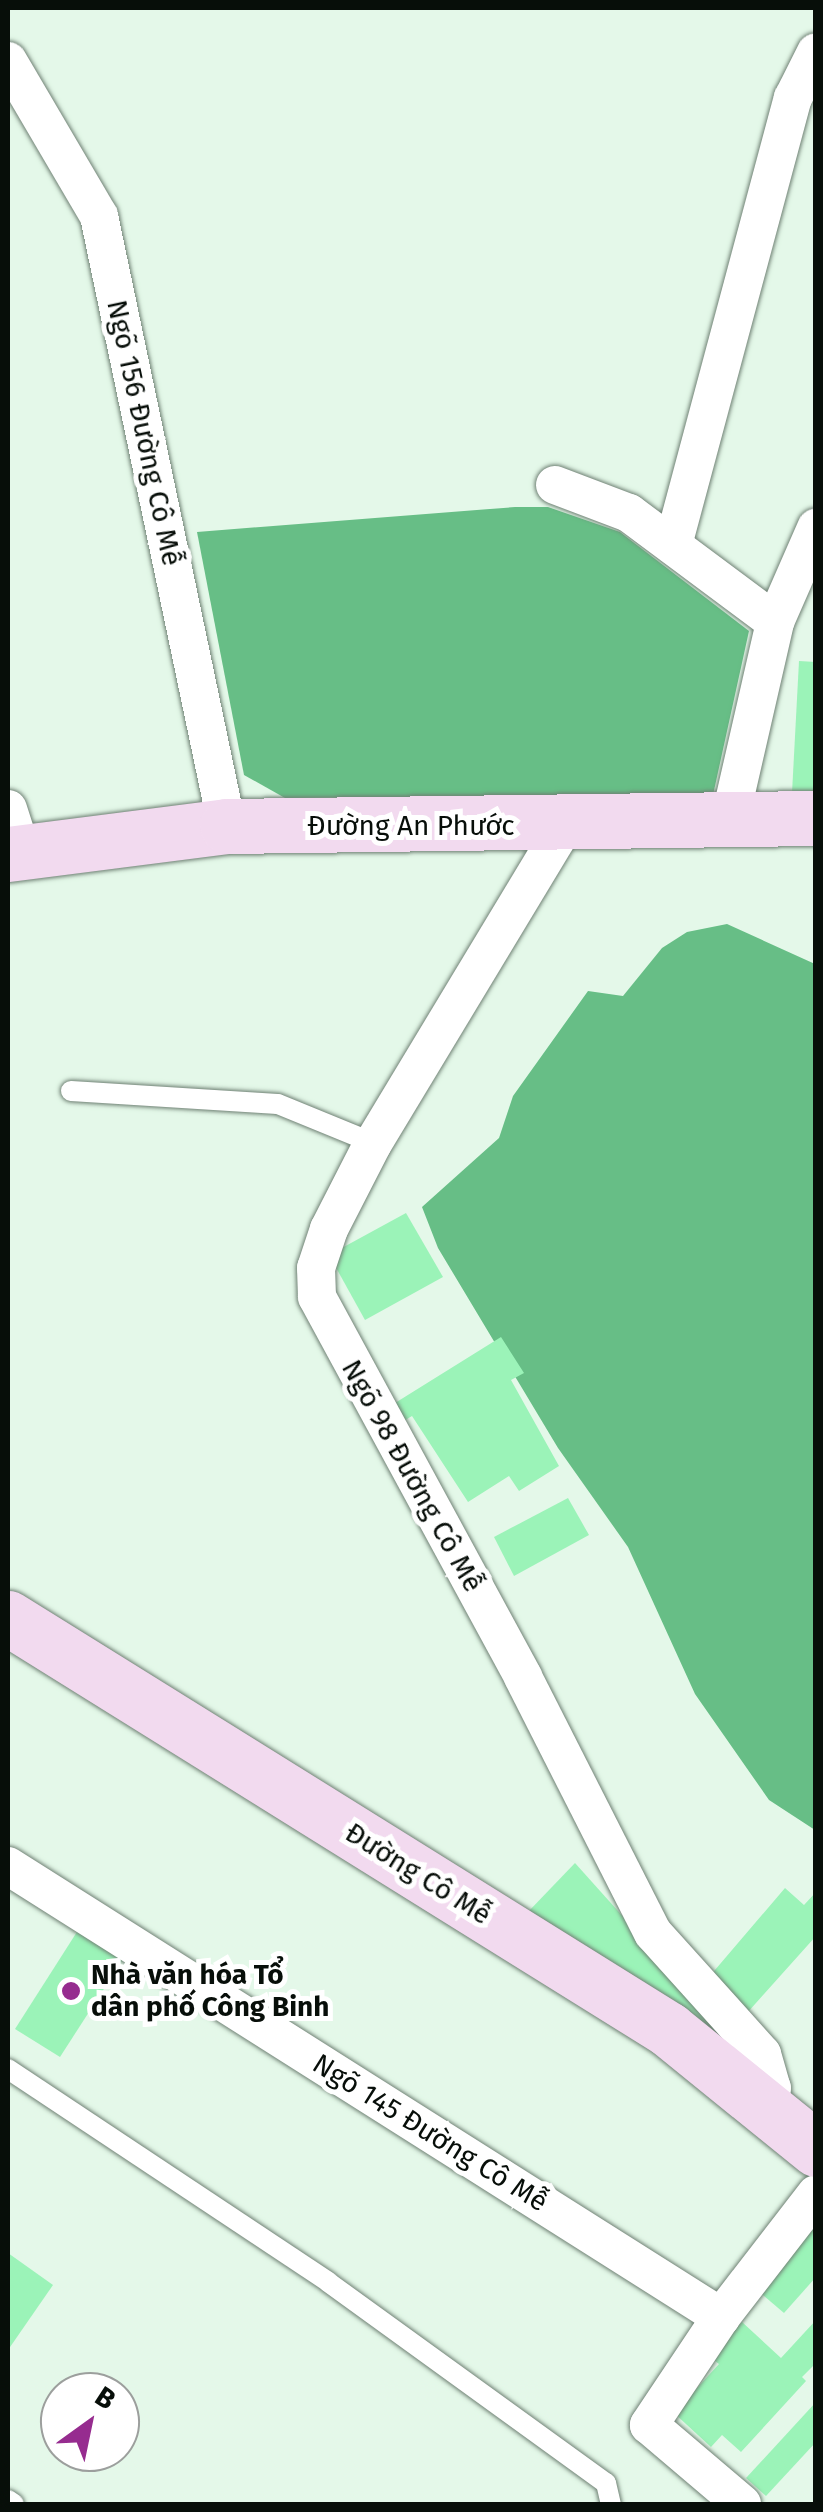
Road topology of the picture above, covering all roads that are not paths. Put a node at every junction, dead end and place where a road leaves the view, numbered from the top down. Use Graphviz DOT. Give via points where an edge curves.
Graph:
graph roads {
  1 [pos="816,52"];
  2 [pos="8,62"];
  3 [pos="556,484"];
  4 [pos="816,528"];
  5 [pos="673,545"];
  6 [pos="775,622"];
  7 [pos="730,818"];
  8 [pos="816,818"];
  9 [pos="564,825"];
  10 [pos="227,826"];
  11 [pos="12,839"];
  12 [pos="71,1091"];
  13 [pos="373,1143"];
  14 [pos="8,1618"];
  15 [pos="8,1866"];
  16 [pos="8,2068"];
  17 [pos="770,2113"];
  18 [pos="816,2148"];
  19 [pos="816,2194"];
  20 [pos="721,2317"];
  21 [pos="8,2500"];
  22 [pos="14,2504"];
  23 [pos="612,2504"];
  24 [pos="742,2504"];
  1 -- 5 [label="street" via="793,98"];
  2 -- 10 [label="street, Ngõ 156 Đường Cô Mễ" via="99,216"];
  3 -- 5 [label="street" via="629,513"];
  4 -- 6 [label="street"];
  5 -- 6 [label="street"];
  6 -- 7 [label="street"];
  7 -- 8 [label="street, Đường An Phước"];
  7 -- 9 [label="street, Đường An Phước"];
  9 -- 10 [label="street, Đường An Phước"];
  9 -- 13 [label="street, Ngõ 98 Đường Cô Mễ"];
  10 -- 11 [label="street, Đường An Phước"];
  12 -- 13 [label="lane" via="278,1104"];
  13 -- 17 [label="street, Ngõ 98 Đường Cô Mễ" via="329,1228 316,1268 317,1297 524,1677 653,1933 762,2054 772,2088"];
  14 -- 17 [label="street, Đường Cô Mễ" via="668,2029"];
  15 -- 20 [label="street, Ngõ 145 Đường Cô Mễ"];
  16 -- 23 [label="lane" via="343,2293 606,2483"];
  17 -- 18 [label="street, Đường Cô Mễ"];
  19 -- 20 [label="street"];
  20 -- 24 [label="street" via="649,2425"];
  21 -- 22 [label="lane"];
}
